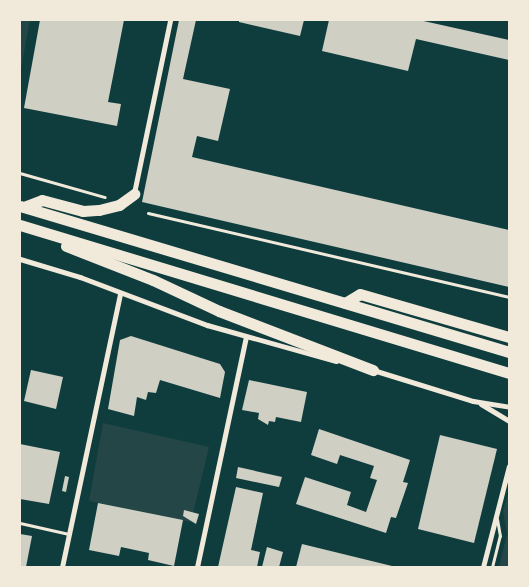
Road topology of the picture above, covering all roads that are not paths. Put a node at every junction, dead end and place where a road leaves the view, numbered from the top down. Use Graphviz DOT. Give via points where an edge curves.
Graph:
graph roads {
  1 [pos="170,20"];
  2 [pos="134,194"];
  3 [pos="22,207"];
  4 [pos="148,213"];
  5 [pos="20,227"];
  6 [pos="20,259"];
  7 [pos="120,294"];
  8 [pos="509,297"];
  9 [pos="345,304"];
  10 [pos="509,330"];
  11 [pos="497,333"];
  12 [pos="246,337"];
  13 [pos="509,337"];
  14 [pos="509,352"];
  15 [pos="373,370"];
  16 [pos="509,374"];
  17 [pos="473,401"];
  18 [pos="509,407"];
  19 [pos="509,421"];
  20 [pos="509,466"];
  21 [pos="496,517"];
  22 [pos="20,524"];
  23 [pos="69,534"];
  24 [pos="62,567"];
  25 [pos="197,567"];
  26 [pos="483,567"];
  27 [pos="492,567"];
  1 -- 2 [label="street"];
  2 -- 3 [label="highway" via="118,205 99,210 83,211 42,200"];
  3 -- 9 [label="highway"];
  4 -- 8 [label="lane"];
  5 -- 15 [label="highway"];
  5 -- 16 [label="highway"];
  6 -- 7 [label="street"];
  7 -- 12 [label="street"];
  7 -- 23 [label="street"];
  9 -- 11 [label="highway" via="360,294"];
  9 -- 14 [label="highway"];
  10 -- 11 [label="highway"];
  11 -- 13 [label="highway"];
  12 -- 15 [label="street"];
  12 -- 25 [label="street"];
  15 -- 17 [label="street"];
  17 -- 18 [label="street"];
  17 -- 19 [label="street"];
  20 -- 21 [label="street"];
  21 -- 26 [label="street"];
  21 -- 27 [label="lane" via="500,536"];
  22 -- 23 [label="lane"];
  23 -- 24 [label="street"];
}
